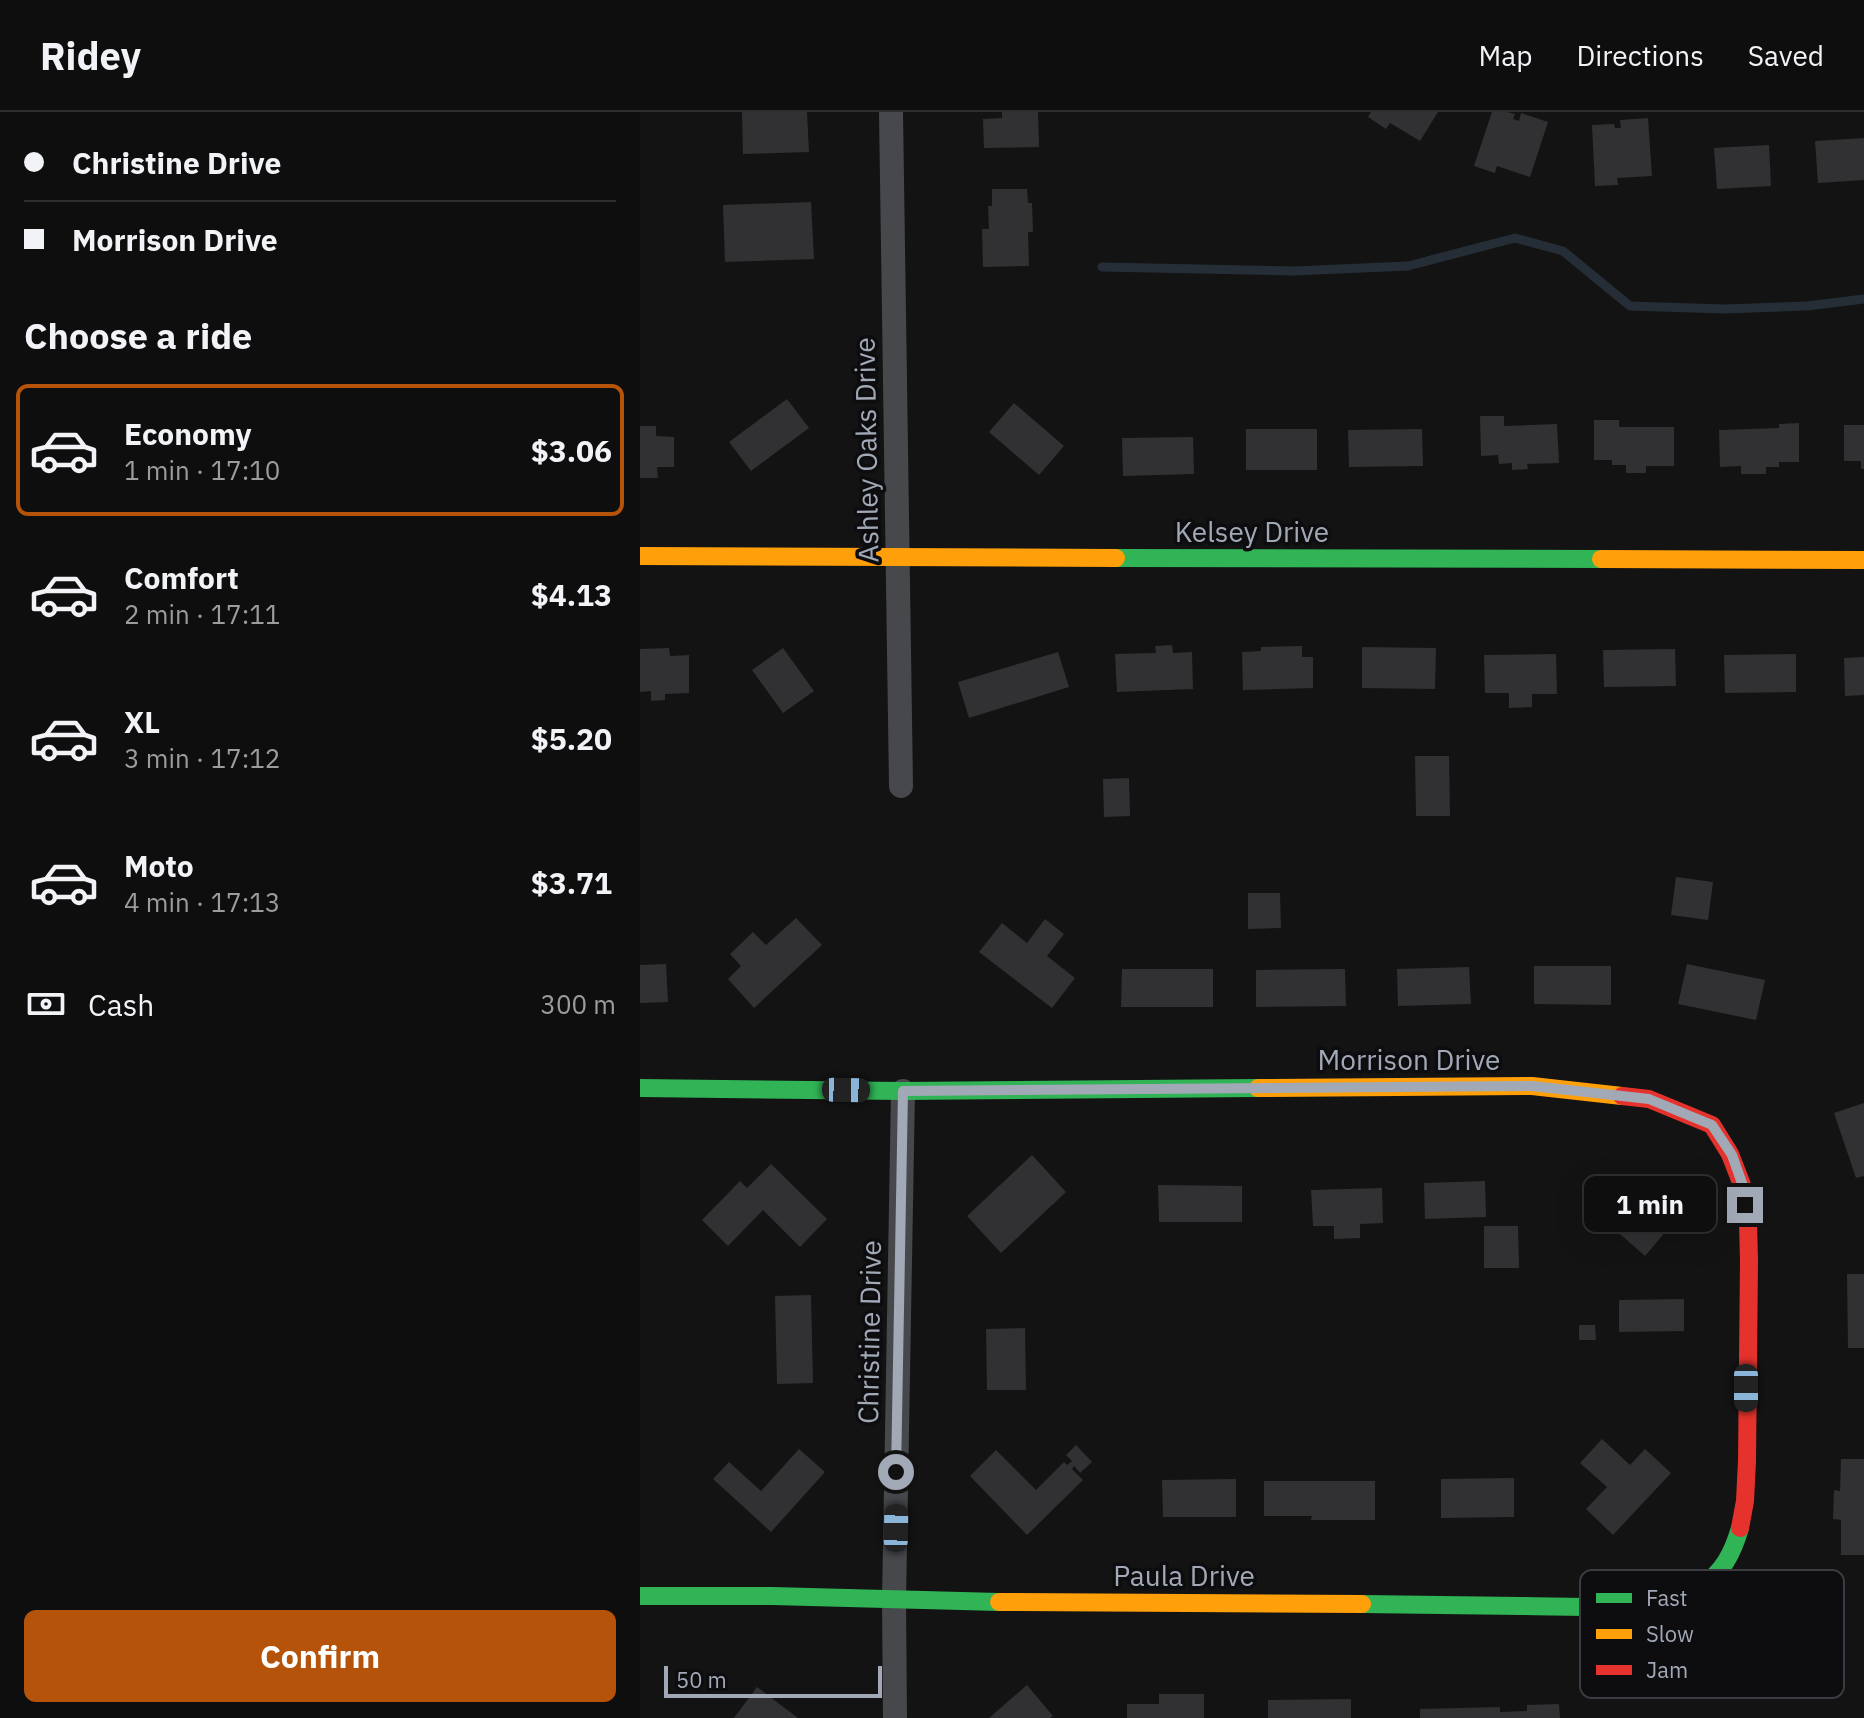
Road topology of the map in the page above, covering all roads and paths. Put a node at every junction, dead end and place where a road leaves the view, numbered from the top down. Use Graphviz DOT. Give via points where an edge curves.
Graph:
graph roads {
  1 [pos="891,112"];
  2 [pos="640,556"];
  3 [pos="897,556"];
  4 [pos="1864,560"];
  5 [pos="901,786"];
  6 [pos="640,1088"];
  7 [pos="903,1091"];
  8 [pos="1720,1570"];
  9 [pos="640,1596"];
  10 [pos="894,1601"];
  11 [pos="1580,1606"];
  12 [pos="895,1718"];
  1 -- 3 [label="street, Ashley Oaks Drive"];
  2 -- 3 [label="street, Kelsey Drive"];
  3 -- 4 [label="street, Kelsey Drive"];
  3 -- 5 [label="street, Ashley Oaks Drive"];
  6 -- 7 [label="street, Morrison Drive"];
  7 -- 8 [label="street, Morrison Drive" via="1532,1086 1649,1099 1712,1125 1732,1155 1748,1233 1745,1503 1733,1550"];
  7 -- 10 [label="street, Christine Drive"];
  9 -- 10 [label="street, Paula Drive"];
  10 -- 11 [label="street, Paula Drive"];
  10 -- 12 [label="street, Christine Drive"];
}
